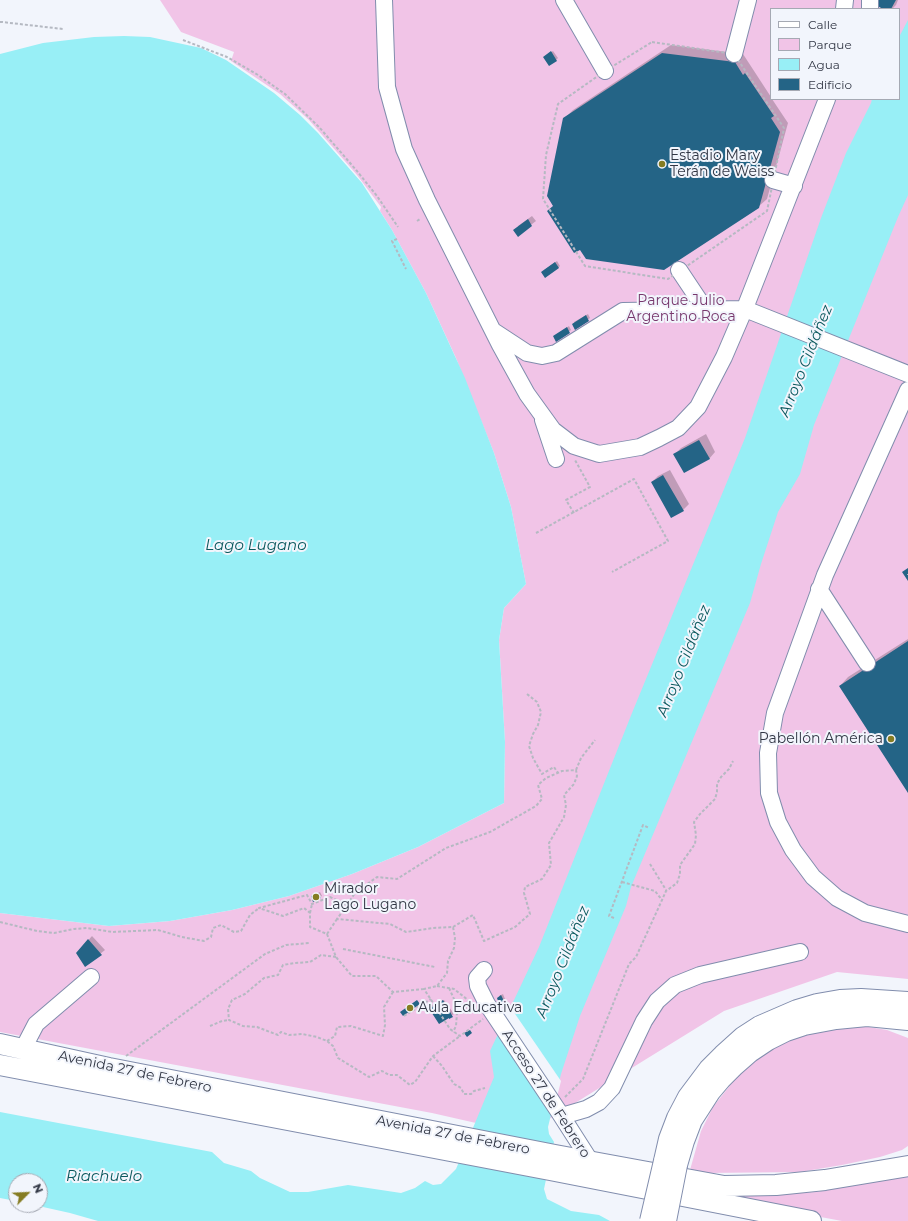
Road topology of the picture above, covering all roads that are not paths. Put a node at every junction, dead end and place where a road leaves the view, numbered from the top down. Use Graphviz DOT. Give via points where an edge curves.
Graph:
graph roads {
  1 [pos="384,0"];
  2 [pos="564,0"];
  3 [pos="748,0"];
  4 [pos="734,54"];
  5 [pos="605,71"];
  6 [pos="827,100"];
  7 [pos="773,180"];
  8 [pos="794,186"];
  9 [pos="679,270"];
  10 [pos="740,309"];
  11 [pos="705,310"];
  12 [pos="493,331"];
  13 [pos="908,374"];
  14 [pos="908,390"];
  15 [pos="540,411"];
  16 [pos="556,459"];
  17 [pos="820,589"];
  18 [pos="867,663"];
  19 [pos="908,924"];
  20 [pos="800,952"];
  21 [pos="484,970"];
  22 [pos="91,978"];
  23 [pos="908,1002"];
  24 [pos="867,1016"];
  25 [pos="908,1020"];
  26 [pos="908,1032"];
  27 [pos="0,1044"];
  28 [pos="23,1049"];
  29 [pos="0,1065"];
  30 [pos="557,1109"];
  31 [pos="443,1142"];
  32 [pos="908,1156"];
  33 [pos="671,1163"];
  34 [pos="908,1166"];
  35 [pos="592,1170"];
  36 [pos="870,1173"];
  37 [pos="650,1221"];
  38 [pos="666,1221"];
  39 [pos="811,1221"];
  1 -- 12 [label="lane" via="387,87 404,149"];
  2 -- 5 [label="lane"];
  3 -- 4 [label="lane"];
  6 -- 8 [label="lane"];
  7 -- 8 [label="lane"];
  8 -- 10 [label="lane"];
  9 -- 11 [label="lane"];
  10 -- 11 [label="lane"];
  10 -- 13 [label="lane"];
  10 -- 15 [label="lane" via="730,344 698,407 678,428 640,447 599,454 574,446 553,430"];
  11 -- 12 [label="lane" via="623,311 556,353 542,356 528,353"];
  12 -- 15 [label="lane" via="527,394"];
  14 -- 17 [label="lane"];
  15 -- 16 [label="lane"];
  17 -- 18 [label="lane"];
  17 -- 19 [label="lane" via="775,713 768,753 769,793 778,822 793,850 813,877 837,898 865,913"];
  20 -- 30 [label="lane" via="700,976 675,985 657,1001 644,1021 612,1088 599,1102 586,1109"];
  21 -- 30 [label="lane, Acceso 27 de Febrero" via="477,978 487,1004"];
  22 -- 28 [label="lane" via="36,1024"];
  23 -- 33 [label="main road" via="840,1000 797,1010 760,1026 723,1055 688,1098 669,1139"];
  24 -- 25 [label="main road"];
  24 -- 26 [label="main road"];
  24 -- 33 [label="main road" via="804,1025 768,1040 750,1052 721,1079 700,1107"];
  27 -- 28 [label="main road, Avenida 27 de Febrero"];
  28 -- 31 [label="main road, Avenida 27 de Febrero"];
  29 -- 31 [label="main road, Avenida 27 de Febrero"];
  30 -- 35 [label="lane, Acceso 27 de Febrero"];
  31 -- 35 [label="main road, Avenida 27 de Febrero"];
  32 -- 36 [label="main road"];
  33 -- 37 [label="main road, bridge"];
  33 -- 38 [label="main road, bridge"];
  34 -- 36 [label="main road, Avenida 27 de Febrero"];
  35 -- 36 [label="main road, Avenida 27 de Febrero" via="724,1186 776,1185"];
  35 -- 39 [label="main road, Avenida 27 de Febrero"];
}
